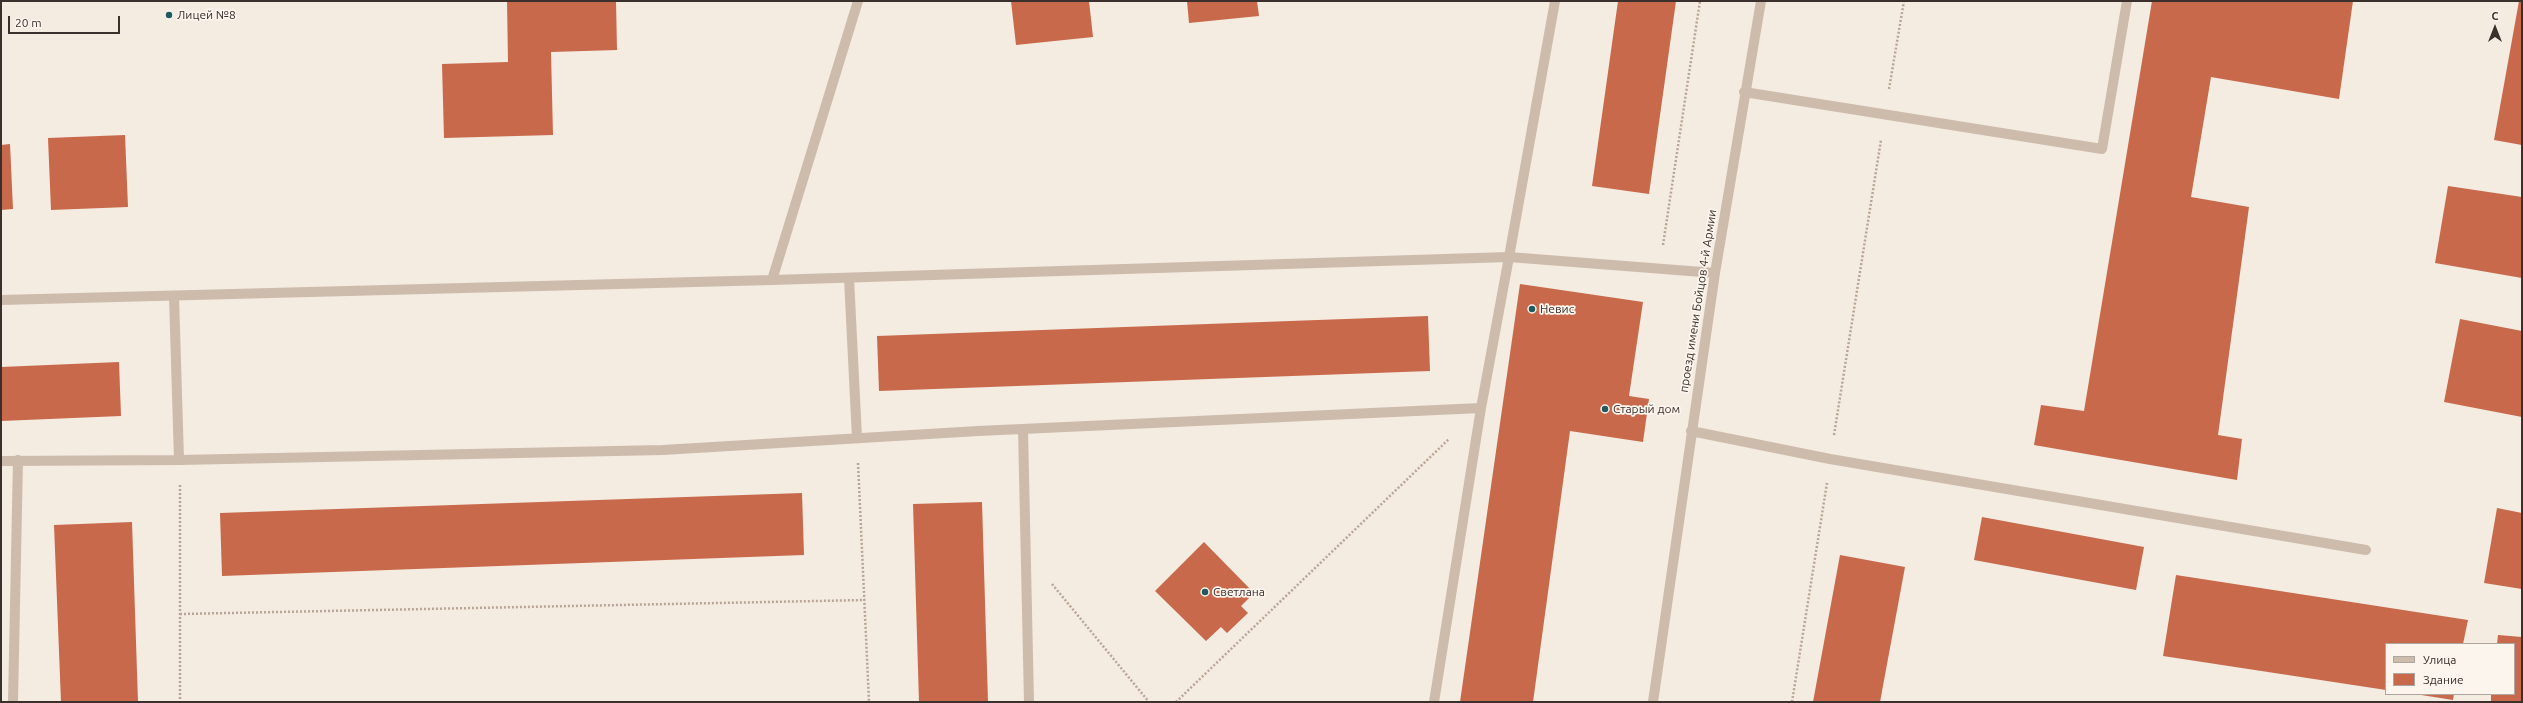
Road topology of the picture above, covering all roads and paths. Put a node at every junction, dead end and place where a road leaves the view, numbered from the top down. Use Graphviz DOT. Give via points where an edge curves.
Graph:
graph roads {
  1 [pos="858,1"];
  2 [pos="1555,1"];
  3 [pos="1700,1"];
  4 [pos="1761,1"];
  5 [pos="1904,1"];
  6 [pos="2128,1"];
  7 [pos="1744,92"];
  8 [pos="1885,114"];
  9 [pos="1509,258"];
  10 [pos="1660,269"];
  11 [pos="1715,273"];
  12 [pos="849,278"];
  13 [pos="772,280"];
  14 [pos="174,296"];
  15 [pos="1,300"];
  16 [pos="1481,408"];
  17 [pos="1023,429"];
  18 [pos="1691,431"];
  19 [pos="857,438"];
  20 [pos="1830,459"];
  21 [pos="18,460"];
  22 [pos="180,460"];
  23 [pos="1,461"];
  24 [pos="2366,550"];
  25 [pos="1026,552"];
  26 [pos="865,600"];
  27 [pos="180,614"];
  28 [pos="13,702"];
  29 [pos="180,702"];
  30 [pos="869,702"];
  31 [pos="1028,702"];
  32 [pos="1149,702"];
  33 [pos="1176,702"];
  34 [pos="1434,702"];
  35 [pos="1653,702"];
  36 [pos="1792,702"];
  1 -- 13 [label="street"];
  2 -- 9 [label="street"];
  3 -- 10 [label="path"];
  4 -- 7 [label="street, проезд имени Бойцов 4-й Армии"];
  5 -- 8 [label="path"];
  6 -- 8 [label="street" via="2102,149"];
  7 -- 8 [label="street"];
  7 -- 11 [label="street, проезд имени Бойцов 4-й Армии"];
  8 -- 20 [label="path"];
  9 -- 10 [label="street"];
  9 -- 12 [label="street"];
  9 -- 16 [label="street"];
  10 -- 11 [label="street"];
  11 -- 18 [label="street, проезд имени Бойцов 4-й Армии"];
  12 -- 13 [label="street"];
  12 -- 19 [label="street"];
  13 -- 14 [label="street"];
  14 -- 15 [label="street"];
  14 -- 22 [label="street"];
  16 -- 17 [label="street"];
  16 -- 33 [label="path"];
  16 -- 34 [label="street"];
  17 -- 19 [label="street"];
  17 -- 25 [label="street"];
  18 -- 20 [label="street"];
  18 -- 35 [label="street, проезд имени Бойцов 4-й Армии"];
  19 -- 22 [label="street" via="662,450"];
  19 -- 26 [label="path"];
  20 -- 24 [label="street"];
  20 -- 36 [label="path"];
  21 -- 22 [label="street"];
  21 -- 23 [label="street"];
  21 -- 28 [label="street"];
  22 -- 27 [label="path"];
  25 -- 31 [label="street"];
  25 -- 32 [label="path"];
  26 -- 27 [label="path"];
  26 -- 30 [label="path"];
  27 -- 29 [label="path"];
}
